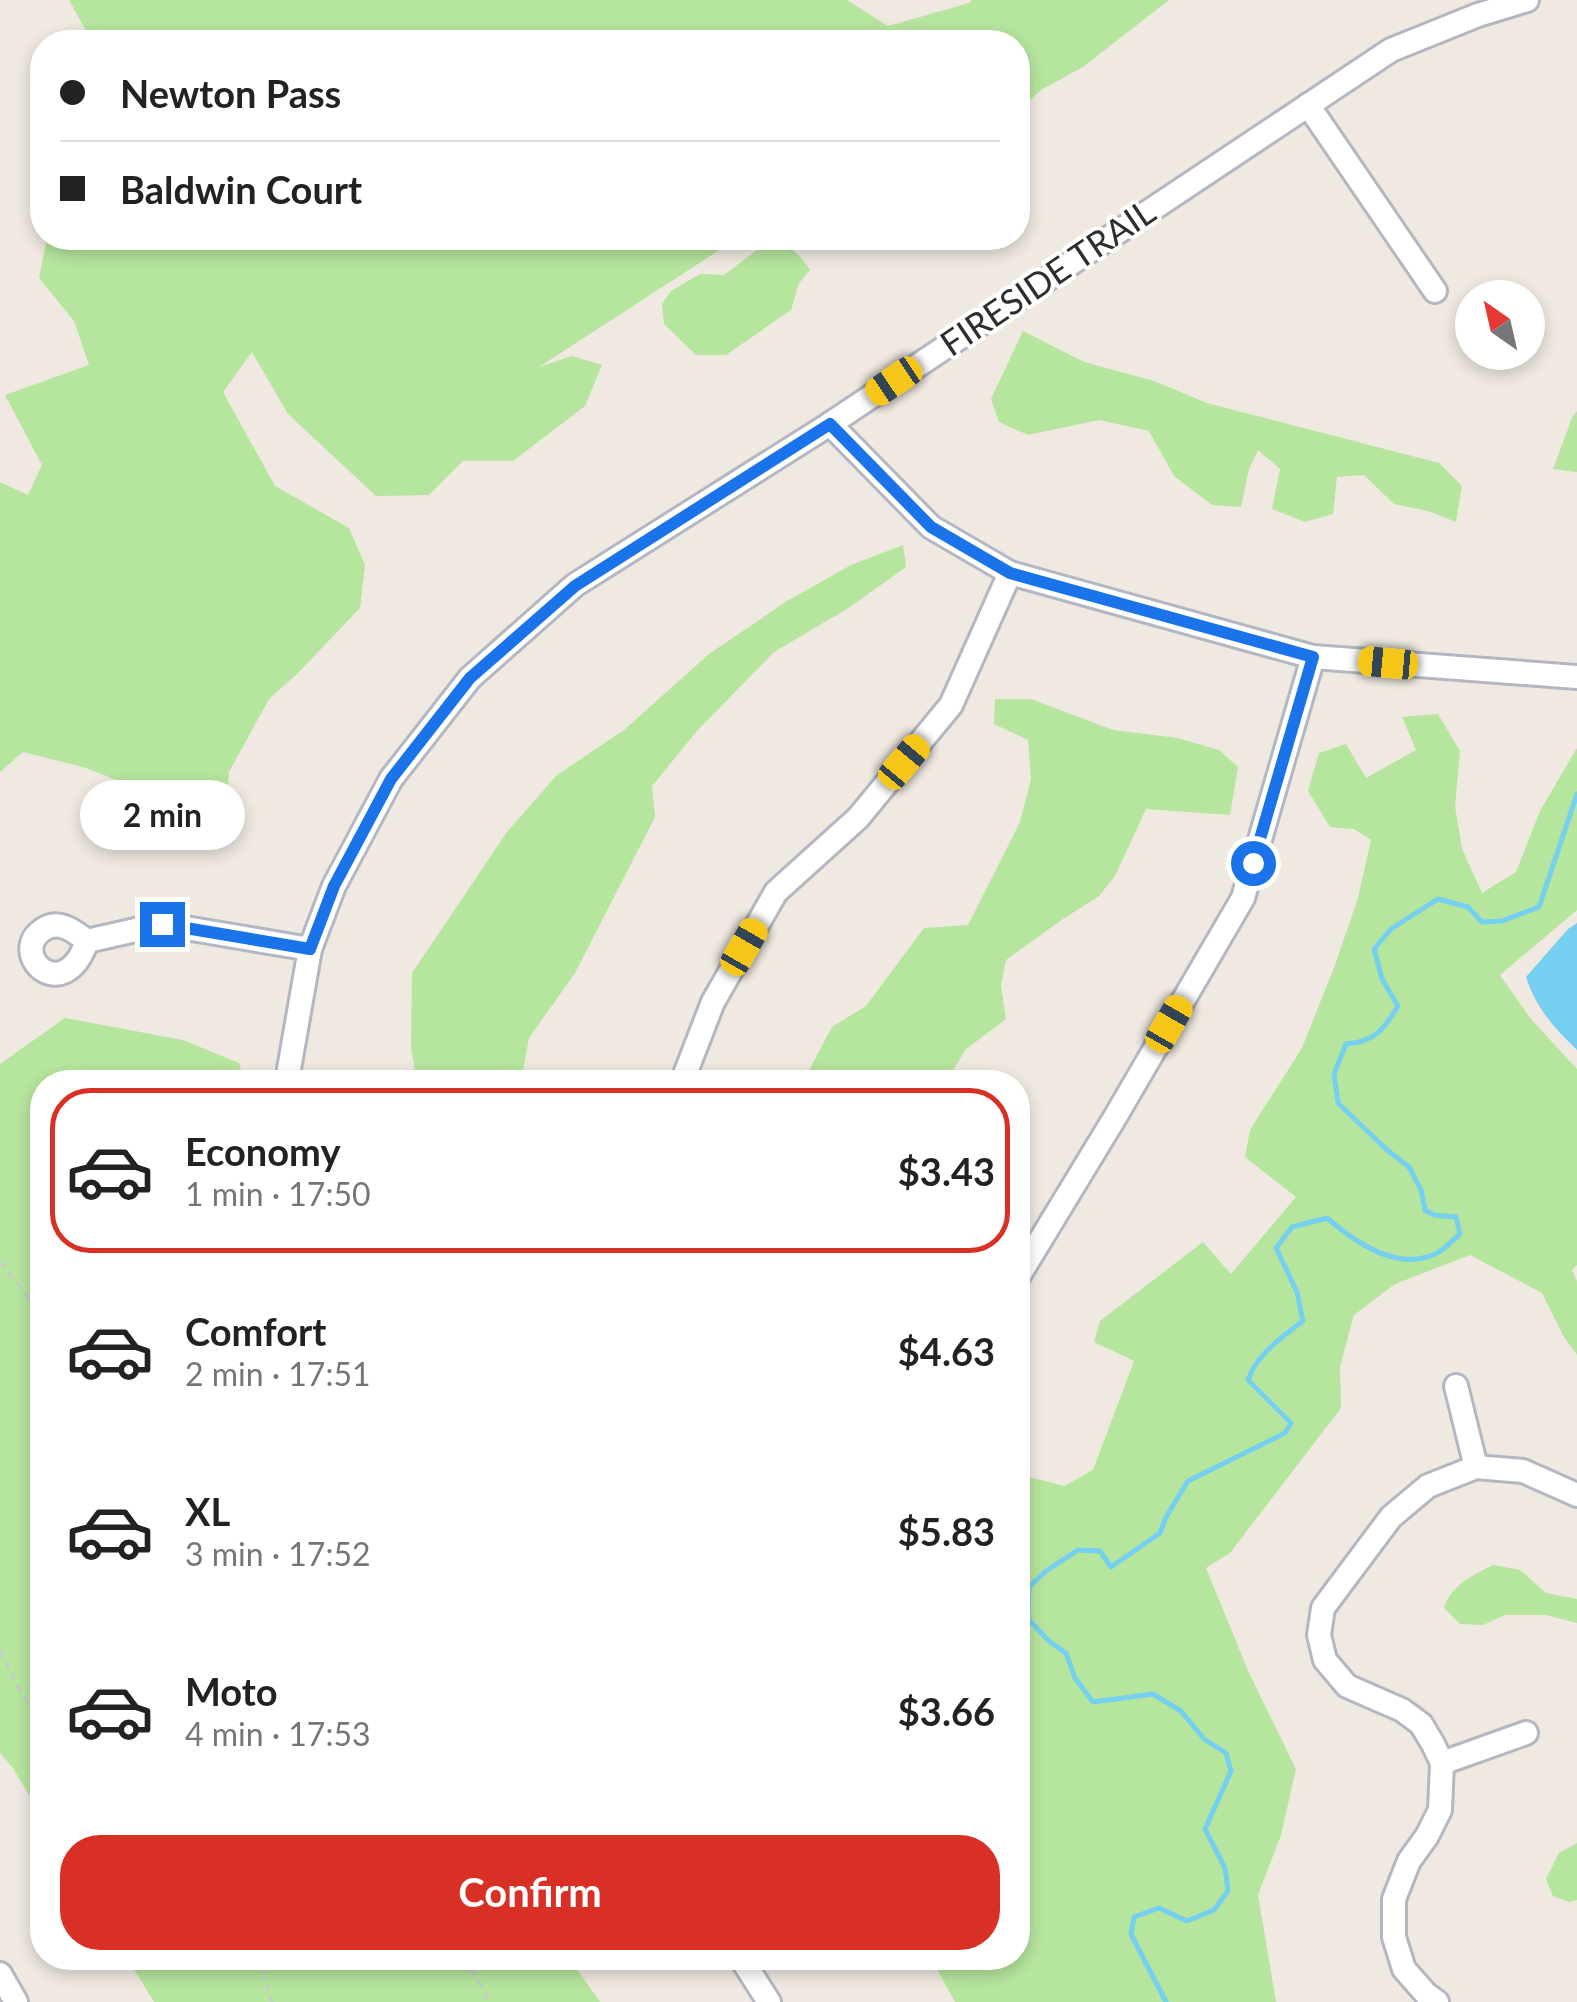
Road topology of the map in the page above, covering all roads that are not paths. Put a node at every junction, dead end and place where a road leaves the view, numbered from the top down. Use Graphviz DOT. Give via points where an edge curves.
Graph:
graph roads {
  1 [pos="1527,0"];
  2 [pos="1308,105"];
  3 [pos="1436,291"];
  4 [pos="830,424"];
  5 [pos="1010,573"];
  6 [pos="1313,657"];
  7 [pos="1577,677"];
  8 [pos="87,941"];
  9 [pos="310,949"];
  10 [pos="289,1070"];
  11 [pos="686,1070"];
  12 [pos="1030,1256"];
  13 [pos="1456,1386"];
  14 [pos="1476,1467"];
  15 [pos="1577,1494"];
  16 [pos="1526,1733"];
  17 [pos="1442,1763"];
  18 [pos="748,1970"];
  19 [pos="0,1974"];
  20 [pos="16,2002"];
  21 [pos="770,2002"];
  22 [pos="1437,2002"];
  1 -- 2 [label="street, FIRESIDE TRAIL" via="1391,50"];
  2 -- 3 [label="street"];
  2 -- 4 [label="street, FIRESIDE TRAIL"];
  4 -- 5 [label="street" via="931,527"];
  4 -- 9 [label="street, FIRESIDE TRAIL" via="575,586 470,678 391,779 334,886"];
  5 -- 6 [label="street"];
  5 -- 11 [label="street" via="951,705 858,818 776,892 712,1002"];
  6 -- 7 [label="street"];
  6 -- 12 [label="street" via="1243,898"];
  8 -- 9 [label="street" via="162,924"];
  9 -- 10 [label="street, FIRESIDE TRAIL"];
  13 -- 14 [label="street"];
  14 -- 15 [label="street" via="1522,1471"];
  14 -- 17 [label="street" via="1428,1486 1390,1517 1323,1608 1319,1634 1325,1660 1347,1686 1421,1724"];
  16 -- 17 [label="street"];
  17 -- 22 [label="street" via="1440,1810 1394,1899 1394,1937 1387,1951"];
  18 -- 21 [label="street"];
  19 -- 20 [label="street"];
}
